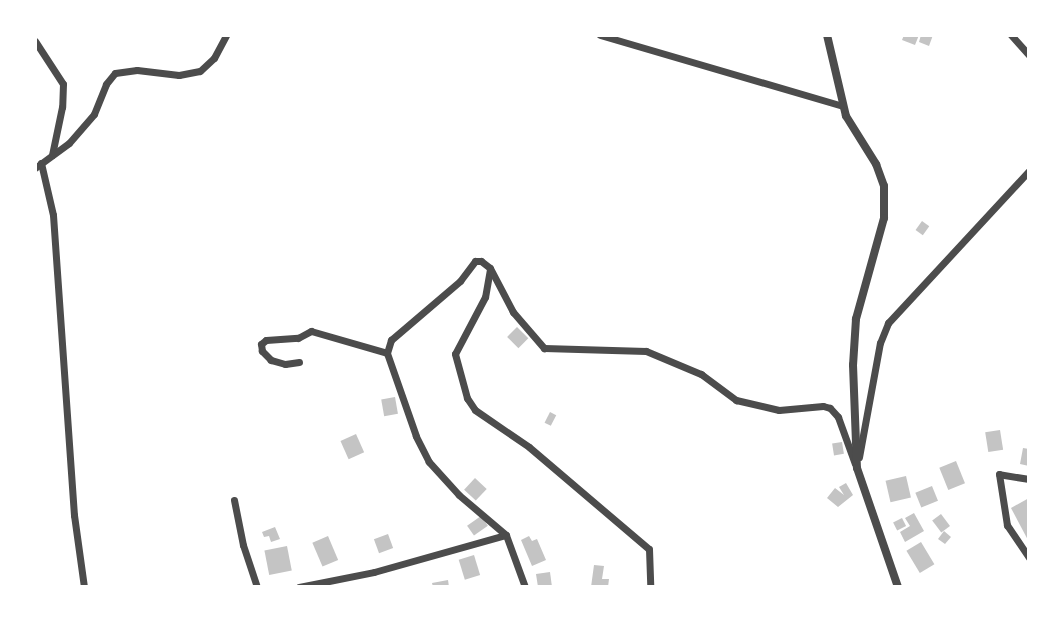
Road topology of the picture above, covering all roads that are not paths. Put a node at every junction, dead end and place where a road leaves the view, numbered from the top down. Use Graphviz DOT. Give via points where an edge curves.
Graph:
graph roads {
  1 [pos="226,35"];
  2 [pos="600,35"];
  3 [pos="827,35"];
  4 [pos="1011,35"];
  5 [pos="35,41"];
  6 [pos="1029,55"];
  7 [pos="844,106"];
  8 [pos="52,155"];
  9 [pos="38,165"];
  10 [pos="1029,171"];
  11 [pos="490,268"];
  12 [pos="387,353"];
  13 [pos="299,362"];
  14 [pos="857,468"];
  15 [pos="1029,479"];
  16 [pos="234,500"];
  17 [pos="506,535"];
  18 [pos="1029,558"];
  19 [pos="84,587"];
  20 [pos="257,587"];
  21 [pos="299,587"];
  22 [pos="525,587"];
  23 [pos="650,587"];
  24 [pos="898,587"];
  1 -- 8 [label="street" via="214,58 200,71 179,75 137,69 115,73 94,114"];
  2 -- 7 [label="street"];
  3 -- 7 [label="street"];
  4 -- 6 [label="street"];
  5 -- 8 [label="street" via="63,84"];
  7 -- 14 [label="street" via="876,164 886,200 856,319"];
  8 -- 9 [label="street"];
  9 -- 19 [label="street" via="53,215 74,515"];
  10 -- 14 [label="street" via="888,323 880,343"];
  11 -- 12 [label="street" via="481,261 467,267 460,281 391,340"];
  11 -- 14 [label="street" via="513,312 544,348 646,351 701,374 736,401 779,410 830,408 838,417"];
  11 -- 23 [label="street" via="485,297 455,354 467,398 475,410 529,447 649,549"];
  12 -- 13 [label="street" via="311,331 298,338 261,344 271,360"];
  12 -- 17 [label="street" via="429,462"];
  14 -- 24 [label="street"];
  15 -- 18 [label="street" via="999,474 1007,525"];
  16 -- 20 [label="street"];
  17 -- 21 [label="street" via="374,572"];
  17 -- 22 [label="street"];
}
